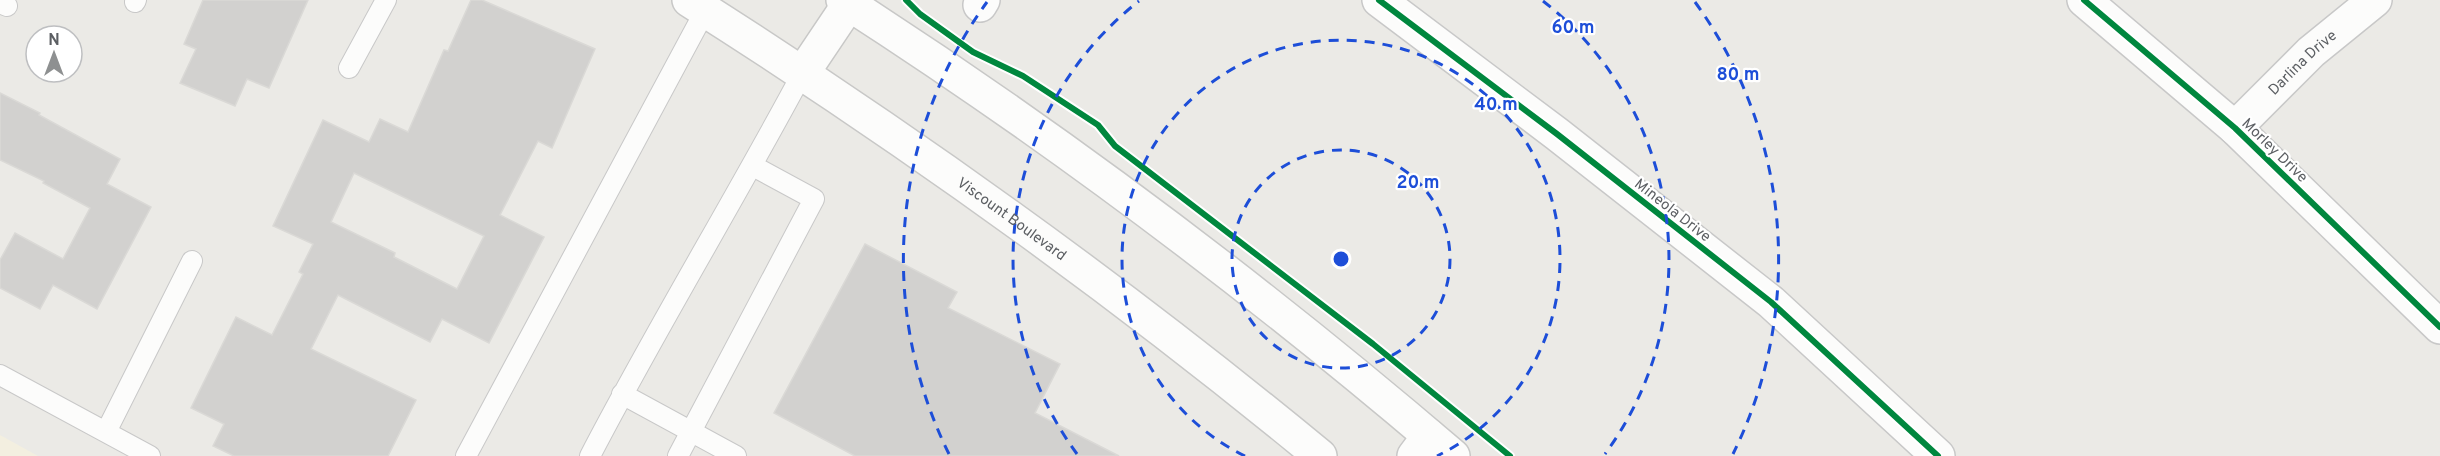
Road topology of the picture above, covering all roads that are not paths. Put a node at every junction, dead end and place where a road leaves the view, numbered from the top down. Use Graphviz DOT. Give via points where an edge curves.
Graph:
graph roads {
  1 [pos="386,0"];
  2 [pos="1379,0"];
  3 [pos="2084,0"];
  4 [pos="2374,0"];
  5 [pos="846,2"];
  6 [pos="697,5"];
  7 [pos="350,68"];
  8 [pos="802,74"];
  9 [pos="2235,128"];
  10 [pos="753,166"];
  11 [pos="192,261"];
  12 [pos="2440,327"];
  13 [pos="0,375"];
  14 [pos="622,394"];
  15 [pos="691,431"];
  16 [pos="106,432"];
  17 [pos="1432,449"];
  18 [pos="150,456"];
  19 [pos="466,456"];
  20 [pos="590,456"];
  21 [pos="678,456"];
  22 [pos="736,456"];
  23 [pos="1320,456"];
  24 [pos="1938,456"];
  1 -- 7 [label="lane"];
  2 -- 24 [label="main road, Mineola Drive" via="1772,302"];
  3 -- 9 [label="main road, Morley Drive"];
  4 -- 9 [label="main road, Darlina Drive" via="2311,52"];
  5 -- 8 [label="main road"];
  5 -- 17 [label="main road" via="1093,172 1252,292"];
  6 -- 8 [label="main road, Viscount Boulevard"];
  6 -- 19 [label="lane"];
  8 -- 10 [label="lane"];
  8 -- 23 [label="main road, Viscount Boulevard" via="1054,248"];
  9 -- 12 [label="main road, Morley Drive"];
  10 -- 14 [label="lane"];
  10 -- 15 [label="lane" via="814,199"];
  11 -- 16 [label="lane"];
  13 -- 16 [label="lane"];
  14 -- 15 [label="lane"];
  14 -- 20 [label="lane"];
  15 -- 21 [label="lane"];
  15 -- 22 [label="lane"];
  16 -- 18 [label="lane"];
}
